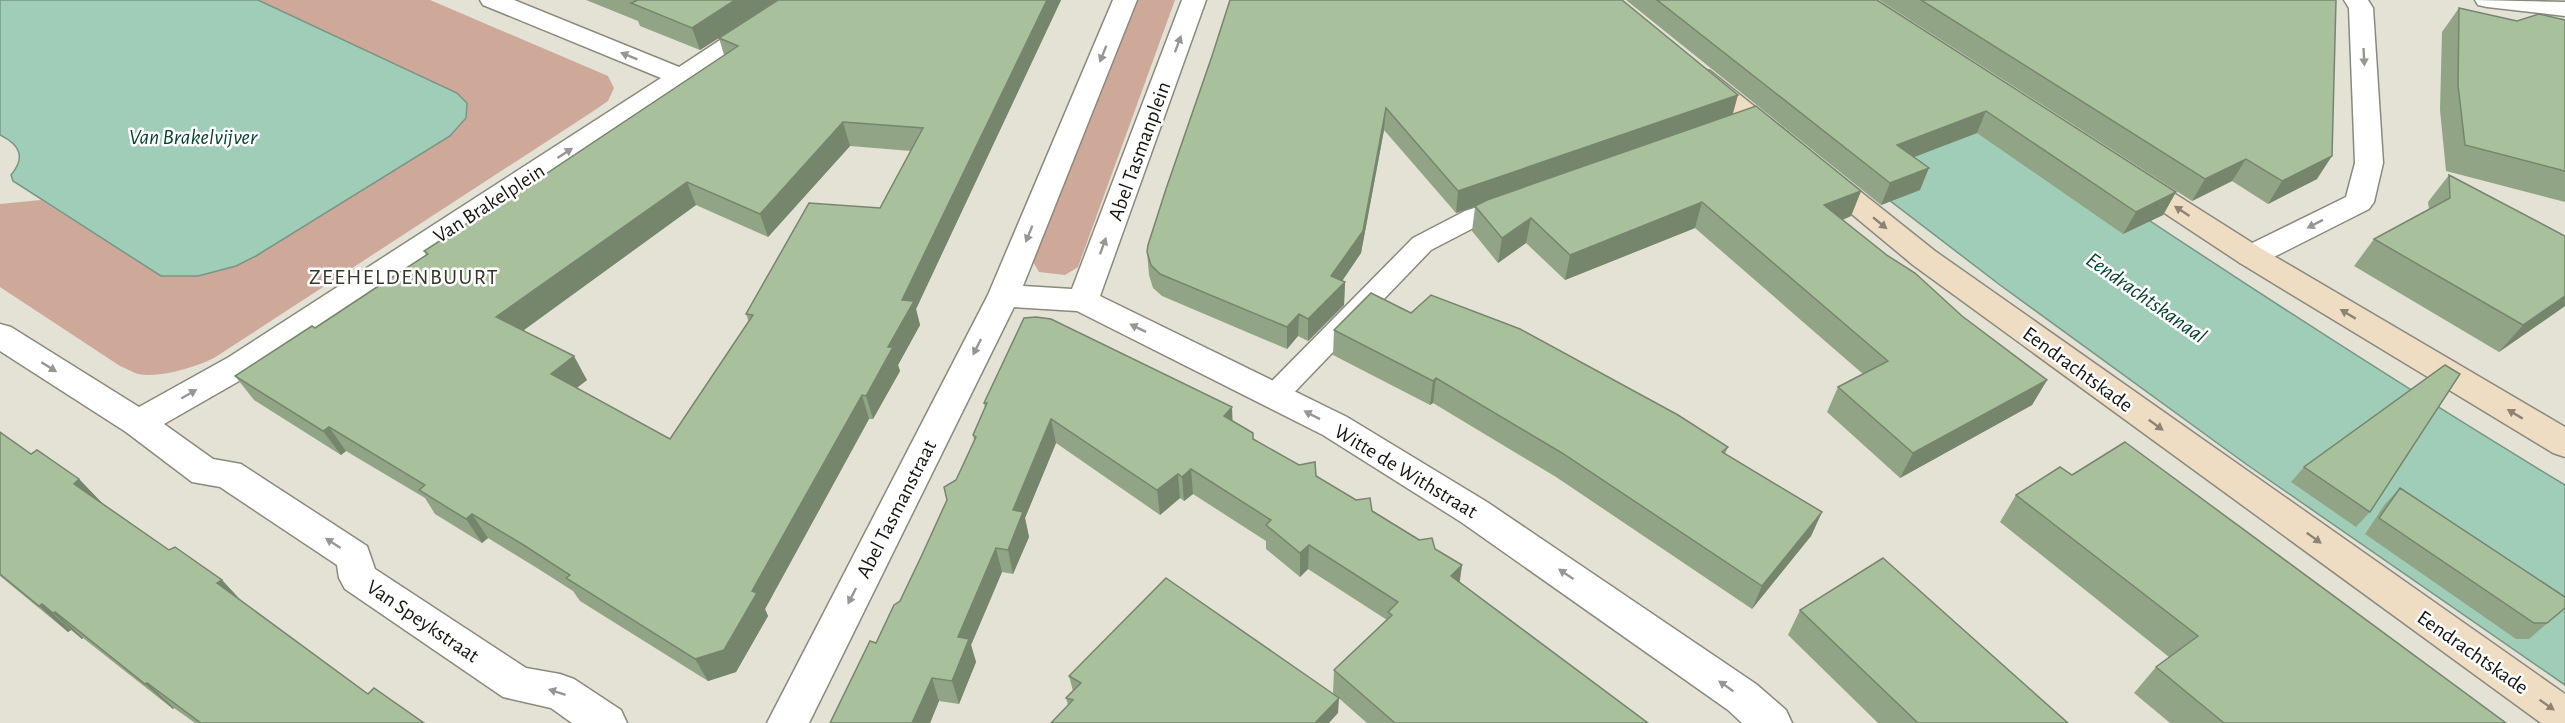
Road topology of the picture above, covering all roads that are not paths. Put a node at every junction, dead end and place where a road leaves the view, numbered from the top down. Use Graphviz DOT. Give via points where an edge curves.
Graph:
graph roads {
  1 [pos="492,0"];
  2 [pos="798,0"];
  3 [pos="1125,0"];
  4 [pos="1194,0"];
  5 [pos="2356,0"];
  6 [pos="2487,0"];
  7 [pos="2565,9"];
  8 [pos="1680,60"];
  9 [pos="681,77"];
  10 [pos="2114,166"];
  11 [pos="1528,198"];
  12 [pos="2251,256"];
  13 [pos="1004,295"];
  14 [pos="1083,301"];
  15 [pos="0,335"];
  16 [pos="1274,396"];
  17 [pos="138,423"];
  18 [pos="2565,444"];
  19 [pos="2565,717"];
  20 [pos="606,723"];
  21 [pos="788,723"];
  22 [pos="1772,723"];
  9 -- 1 [label="street, one-way"];
  2 -- 9 [label="street, Van Brakelplein"];
  3 -- 13 [label="street, one-way"];
  14 -- 4 [label="street, Abel Tasmanplein, one-way"];
  5 -- 12 [label="street, one-way" via="2361,8 2369,164 2359,202"];
  6 -- 7 [label="street"];
  8 -- 19 [label="main road, Eendrachtskade, one-way" via="1739,124"];
  17 -- 9 [label="street, Van Brakelplein, one-way" via="241,365"];
  12 -- 10 [label="main road, one-way"];
  11 -- 16 [label="lane" via="1474,217 1422,244"];
  18 -- 12 [label="main road, one-way"];
  13 -- 14 [label="street, Witte de Withstraat"];
  13 -- 21 [label="street, Abel Tasmanstraat, one-way"];
  16 -- 14 [label="street, Witte de Withstraat, one-way"];
  15 -- 17 [label="street, one-way"];
  22 -- 16 [label="street, Witte de Withstraat, one-way" via="1732,690 1474,512 1335,426"];
  20 -- 17 [label="street, Van Speykstraat, one-way" via="560,692 517,684 358,578 354,557 228,474 205,472"];
}
